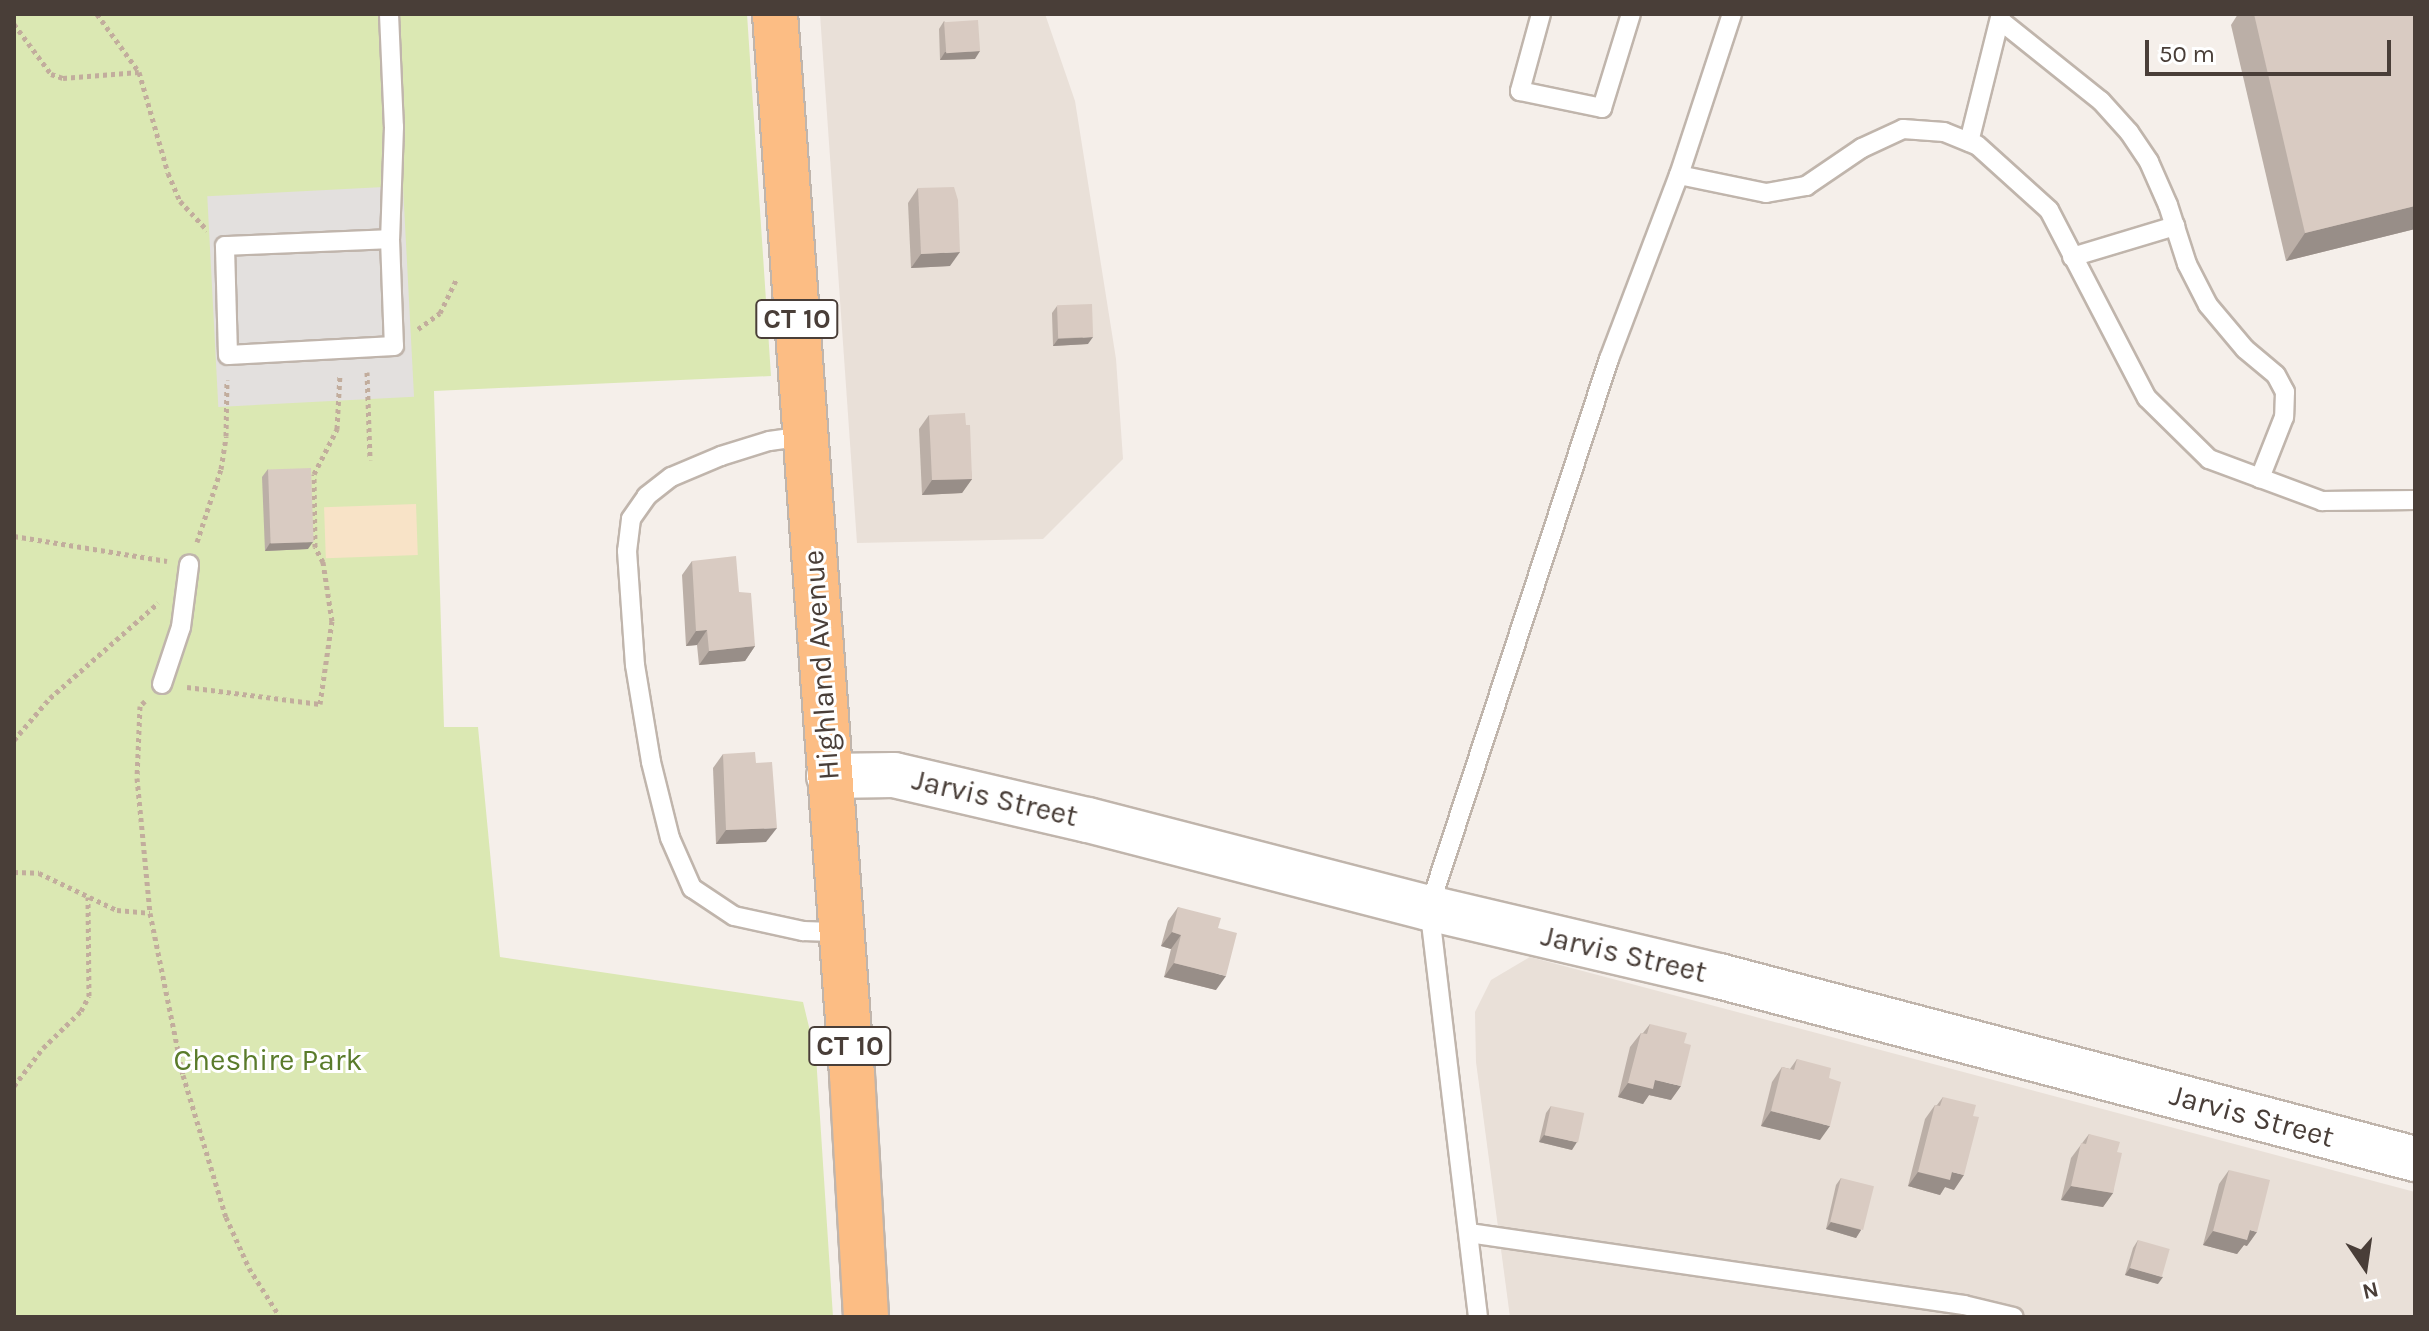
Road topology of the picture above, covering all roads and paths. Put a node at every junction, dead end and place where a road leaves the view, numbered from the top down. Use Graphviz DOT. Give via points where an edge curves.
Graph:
graph roads {
  1 [pos="97,14"];
  2 [pos="389,14"];
  3 [pos="775,14"];
  4 [pos="1541,14"];
  5 [pos="1631,14"];
  6 [pos="1732,14"];
  7 [pos="2001,18"];
  8 [pos="14,24"];
  9 [pos="139,72"];
  10 [pos="1969,142"];
  11 [pos="1679,175"];
  12 [pos="2175,226"];
  13 [pos="390,239"];
  14 [pos="225,246"];
  15 [pos="2072,257"];
  16 [pos="456,280"];
  17 [pos="394,336"];
  18 [pos="366,347"];
  19 [pos="339,349"];
  20 [pos="228,355"];
  21 [pos="805,436"];
  22 [pos="370,460"];
  23 [pos="2260,478"];
  24 [pos="2415,500"];
  25 [pos="14,536"];
  26 [pos="189,565"];
  27 [pos="162,684"];
  28 [pos="14,740"];
  29 [pos="829,776"];
  30 [pos="14,872"];
  31 [pos="88,897"];
  32 [pos="1429,908"];
  33 [pos="150,913"];
  34 [pos="841,932"];
  35 [pos="14,1086"];
  36 [pos="2415,1159"];
  37 [pos="1469,1233"];
  38 [pos="280,1317"];
  39 [pos="866,1317"];
  40 [pos="1478,1317"];
  41 [pos="2014,1317"];
  1 -- 9 [label="path"];
  2 -- 13 [label="lane" via="394,127"];
  3 -- 21 [label="highway, Highland Avenue / CT 10"];
  4 -- 5 [label="lane" via="1520,91 1602,108"];
  6 -- 11 [label="lane"];
  7 -- 10 [label="lane"];
  7 -- 12 [label="lane" via="2101,101 2129,132 2149,162"];
  8 -- 9 [label="path" via="51,74 63,78"];
  9 -- 14 [label="path" via="180,201"];
  10 -- 11 [label="lane" via="1944,132 1903,129 1862,148 1806,186 1766,193"];
  10 -- 15 [label="lane" via="2049,210"];
  11 -- 32 [label="lane" via="1609,359"];
  12 -- 15 [label="lane"];
  12 -- 23 [label="lane" via="2208,305 2245,349 2276,375 2285,392 2284,417"];
  13 -- 14 [label="lane"];
  13 -- 17 [label="lane"];
  14 -- 20 [label="lane"];
  15 -- 23 [label="lane" via="2147,398 2209,459"];
  16 -- 17 [label="path" via="440,313 425,327"];
  17 -- 18 [label="lane" via="394,346"];
  18 -- 19 [label="lane"];
  18 -- 22 [label="path"];
  19 -- 20 [label="lane"];
  19 -- 27 [label="path" via="337,429 314,474 315,547 323,562 332,621 320,704"];
  20 -- 26 [label="path" via="221,469"];
  21 -- 29 [label="highway, Highland Avenue / CT 10"];
  21 -- 34 [label="lane" via="721,456 671,477 647,496 631,519 627,551 633,637 651,762 670,838 692,888 734,916 803,931"];
  23 -- 24 [label="lane" via="2322,501"];
  25 -- 26 [label="path"];
  26 -- 27 [label="lane" via="184,613"];
  26 -- 28 [label="path" via="147,615 50,698"];
  27 -- 33 [label="path" via="140,706 137,778"];
  29 -- 32 [label="street, Jarvis Street" via="894,775 931,782"];
  29 -- 34 [label="highway, Highland Avenue / CT 10"];
  30 -- 31 [label="path" via="39,873"];
  31 -- 33 [label="path" via="117,910"];
  31 -- 35 [label="path" via="89,996"];
  32 -- 36 [label="street, Jarvis Street" via="1719,976"];
  32 -- 37 [label="lane"];
  33 -- 38 [label="path" via="183,1075 226,1217"];
  34 -- 39 [label="highway, Highland Avenue / CT 10"];
  37 -- 40 [label="lane"];
  37 -- 41 [label="lane" via="1964,1305"];
}
